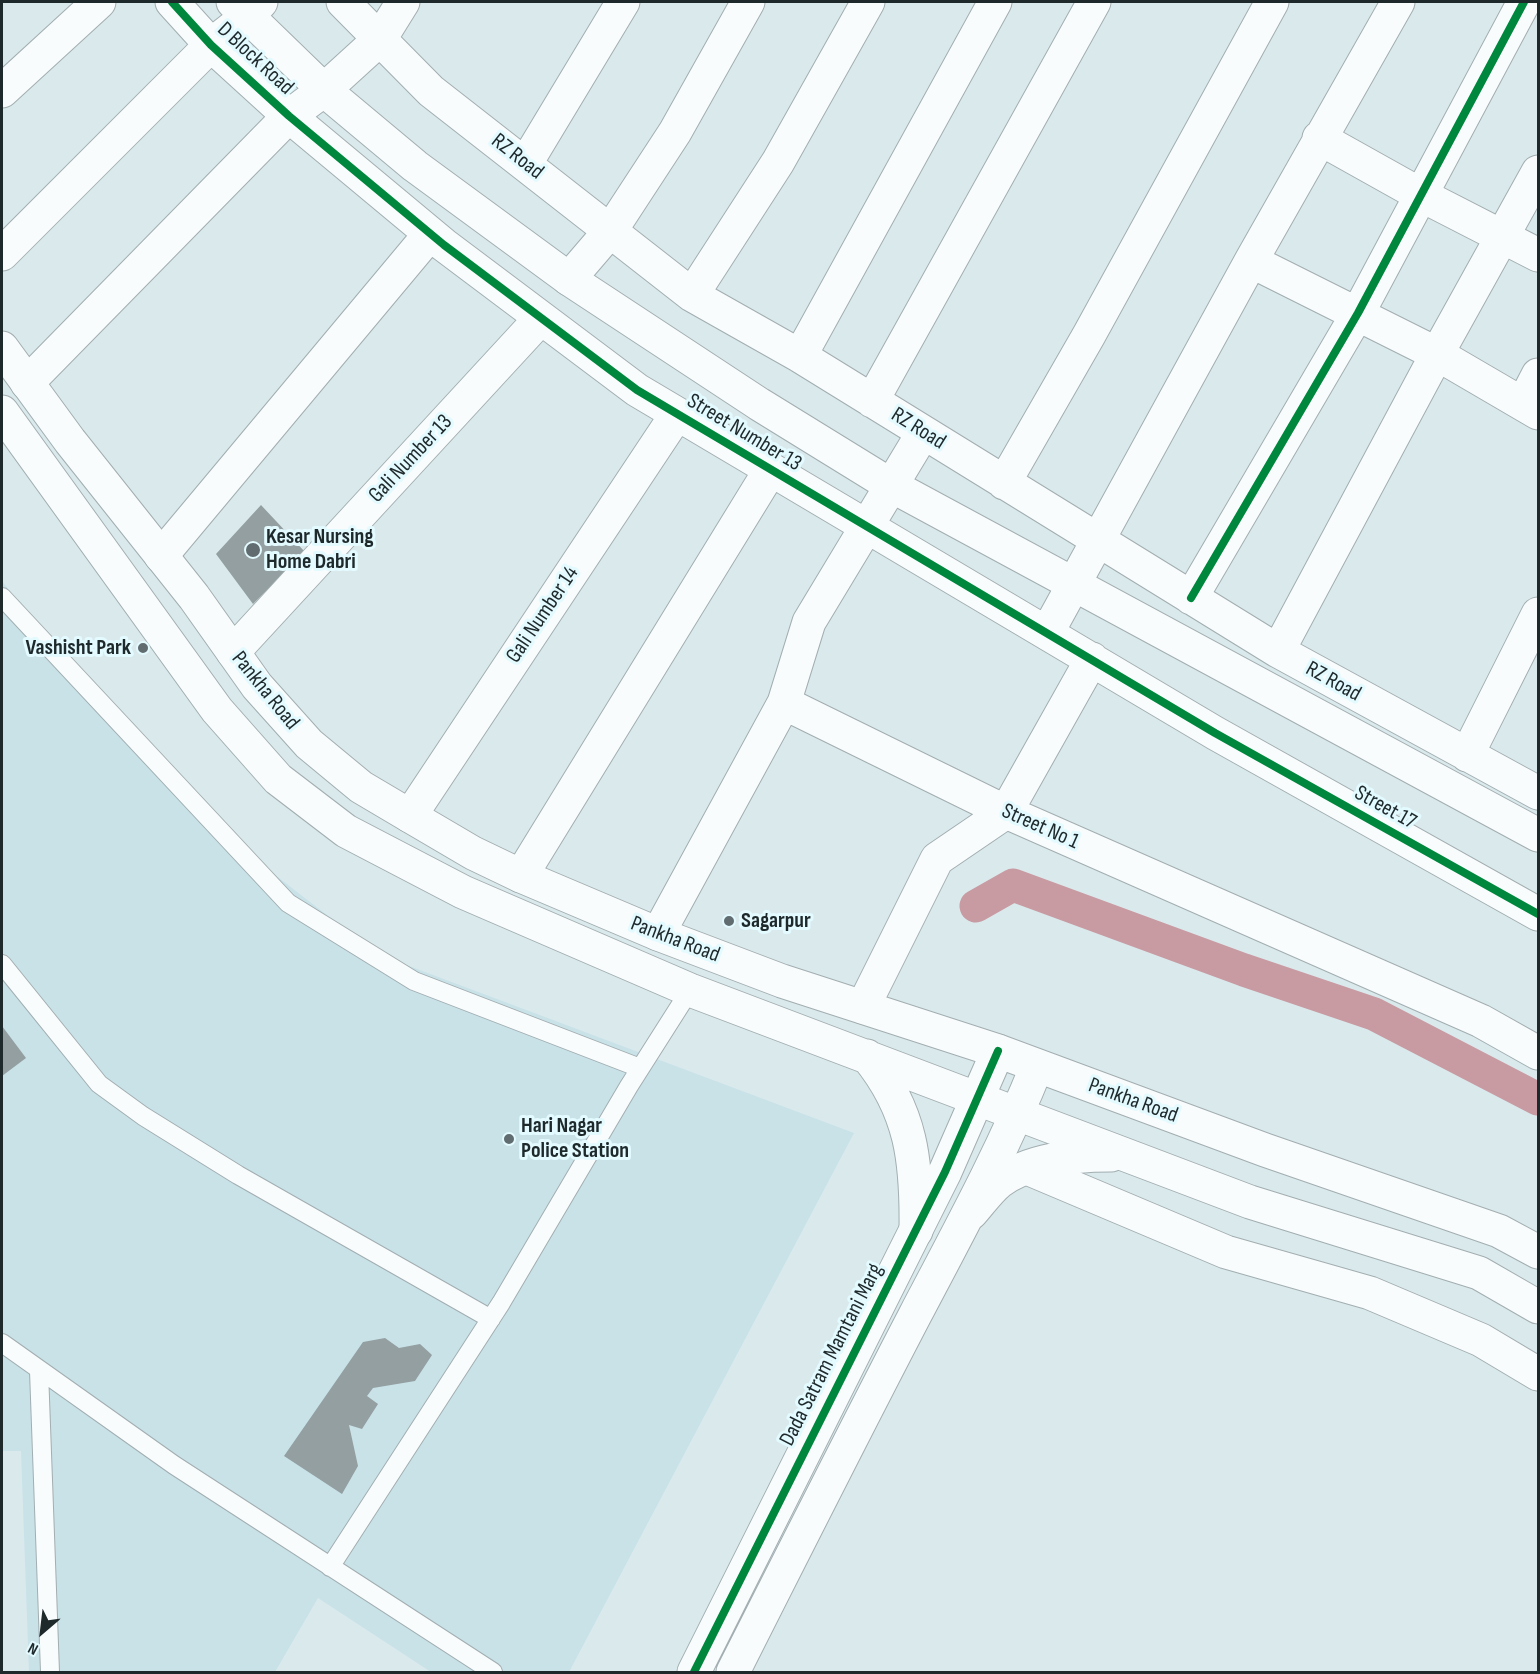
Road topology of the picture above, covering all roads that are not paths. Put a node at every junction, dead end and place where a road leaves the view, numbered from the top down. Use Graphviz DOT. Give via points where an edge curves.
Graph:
graph roads {
  1 [pos="99,2"];
  2 [pos="172,2"];
  3 [pos="343,2"];
  4 [pos="403,2"];
  5 [pos="623,2"];
  6 [pos="748,2"];
  7 [pos="868,2"];
  8 [pos="995,2"];
  9 [pos="1094,2"];
  10 [pos="1272,2"];
  11 [pos="1398,2"];
  12 [pos="1524,2"];
  13 [pos="247,6"];
  14 [pos="380,39"];
  15 [pos="211,45"];
  16 [pos="324,90"];
  17 [pos="2,91"];
  18 [pos="289,116"];
  19 [pos="1319,138"];
  20 [pos="526,163"];
  21 [pos="1539,172"];
  22 [pos="1421,195"];
  23 [pos="611,230"];
  24 [pos="430,234"];
  25 [pos="1502,238"];
  26 [pos="2,254"];
  27 [pos="1539,255"];
  28 [pos="1251,261"];
  29 [pos="569,279"];
  30 [pos="692,295"];
  31 [pos="1358,313"];
  32 [pos="541,318"];
  33 [pos="2,348"];
  34 [pos="1437,354"];
  35 [pos="800,356"];
  36 [pos="1539,375"];
  37 [pos="27,383"];
  38 [pos="872,401"];
  39 [pos="1531,408"];
  40 [pos="677,414"];
  41 [pos="7,431"];
  42 [pos="923,433"];
  43 [pos="771,469"];
  44 [pos="1004,483"];
  45 [pos="892,486"];
  46 [pos="865,525"];
  47 [pos="1099,541"];
  48 [pos="161,556"];
  49 [pos="1076,583"];
  50 [pos="2,597"];
  51 [pos="1191,598"];
  52 [pos="1539,614"];
  53 [pos="1047,633"];
  54 [pos="1278,651"];
  55 [pos="233,652"];
  56 [pos="1092,659"];
  57 [pos="784,704"];
  58 [pos="1215,732"];
  59 [pos="1467,755"];
  60 [pos="1539,793"];
  61 [pos="1006,812"];
  62 [pos="410,816"];
  63 [pos="1539,835"];
  64 [pos="521,876"];
  65 [pos="1539,914"];
  66 [pos="658,934"];
  67 [pos="2,964"];
  68 [pos="690,990"];
  69 [pos="863,1007"];
  70 [pos="998,1052"];
  71 [pos="1539,1053"];
  72 [pos="867,1055"];
  73 [pos="1037,1066"];
  74 [pos="640,1068"];
  75 [pos="979,1101"];
  76 [pos="1017,1114"];
  77 [pos="1122,1154"];
  78 [pos="1027,1168"];
  79 [pos="970,1213"];
  80 [pos="916,1231"];
  81 [pos="1539,1252"];
  82 [pos="1539,1307"];
  83 [pos="491,1318"];
  84 [pos="2,1343"];
  85 [pos="39,1371"];
  86 [pos="1539,1374"];
  87 [pos="330,1567"];
  88 [pos="50,1672"];
  89 [pos="493,1672"];
  90 [pos="694,1672"];
  91 [pos="733,1672"];
  1 -- 17 [label="street"];
  2 -- 15 [label="street, D Block Road"];
  3 -- 14 [label="street, RZ Road"];
  4 -- 14 [label="street"];
  5 -- 20 [label="street"];
  6 -- 23 [label="street" via="675,132"];
  7 -- 30 [label="street" via="778,162"];
  8 -- 35 [label="street"];
  9 -- 38 [label="street"];
  10 -- 44 [label="street"];
  11 -- 19 [label="street"];
  12 -- 22 [label="street"];
  13 -- 15 [label="street"];
  13 -- 16 [label="street"];
  14 -- 16 [label="street"];
  14 -- 20 [label="street, RZ Road" via="431,91"];
  15 -- 18 [label="street, D Block Road"];
  15 -- 26 [label="street"];
  16 -- 18 [label="street"];
  16 -- 29 [label="street" via="415,166"];
  18 -- 24 [label="street, Street Number 13"];
  18 -- 37 [label="street"];
  19 -- 22 [label="street"];
  19 -- 28 [label="street"];
  20 -- 23 [label="street, RZ Road"];
  21 -- 25 [label="street"];
  22 -- 25 [label="street"];
  22 -- 31 [label="street"];
  23 -- 29 [label="street"];
  23 -- 30 [label="street, RZ Road"];
  24 -- 32 [label="street, Street Number 13"];
  24 -- 48 [label="street"];
  25 -- 27 [label="street"];
  25 -- 34 [label="street"];
  28 -- 31 [label="street"];
  28 -- 47 [label="street"];
  29 -- 45 [label="street"];
  30 -- 35 [label="street, RZ Road"];
  31 -- 34 [label="street"];
  31 -- 51 [label="street"];
  32 -- 40 [label="street, Street Number 13" via="637,390"];
  32 -- 55 [label="street, Gali Number 13"];
  33 -- 37 [label="street, Pankha Road"];
  34 -- 39 [label="street"];
  34 -- 54 [label="street"];
  35 -- 38 [label="street, RZ Road"];
  36 -- 39 [label="street"];
  37 -- 48 [label="street, Pankha Road"];
  38 -- 42 [label="street, RZ Road"];
  40 -- 43 [label="street, Street Number 13"];
  40 -- 62 [label="street, Gali Number 14"];
  41 -- 68 [label="street, Pankha Road" via="217,710 278,779 346,831 452,886"];
  42 -- 44 [label="street, RZ Road"];
  42 -- 45 [label="street"];
  43 -- 46 [label="street, Street Number 13"];
  43 -- 64 [label="street"];
  44 -- 47 [label="street, RZ Road"];
  45 -- 46 [label="street"];
  45 -- 49 [label="street"];
  46 -- 53 [label="street, Street Number 13"];
  46 -- 57 [label="street" via="809,622"];
  47 -- 49 [label="street"];
  47 -- 51 [label="street, RZ Road"];
  48 -- 55 [label="street, Pankha Road"];
  49 -- 53 [label="street"];
  49 -- 63 [label="street"];
  50 -- 74 [label="lane" via="288,903 414,981"];
  51 -- 54 [label="street, RZ Road"];
  52 -- 59 [label="street"];
  53 -- 56 [label="street, Street Number 13"];
  54 -- 59 [label="street, RZ Road"];
  55 -- 62 [label="street, Pankha Road" via="309,744 361,787"];
  56 -- 58 [label="street, Street Number 13"];
  56 -- 61 [label="street"];
  57 -- 61 [label="street, Street No 1"];
  57 -- 66 [label="street"];
  58 -- 65 [label="street, Street 17"];
  59 -- 60 [label="street, RZ Road"];
  61 -- 69 [label="street" via="937,859"];
  61 -- 71 [label="street, Street No 1" via="1481,1021"];
  62 -- 64 [label="street, Pankha Road"];
  64 -- 66 [label="street, Pankha Road"];
  66 -- 69 [label="street, Pankha Road"];
  67 -- 83 [label="lane" via="99,1084 143,1116 238,1175"];
  68 -- 72 [label="street, Pankha Road"];
  68 -- 74 [label="lane"];
  69 -- 70 [label="street, Pankha Road"];
  70 -- 73 [label="street, Pankha Road"];
  70 -- 75 [label="street, Dada Satram Mamtani Marg"];
  72 -- 75 [label="street, Pankha Road"];
  72 -- 80 [label="street" via="887,1080 908,1131 914,1160"];
  73 -- 76 [label="street"];
  73 -- 81 [label="street, Pankha Road" via="1499,1231"];
  74 -- 83 [label="lane"];
  75 -- 76 [label="street, Pankha Road"];
  75 -- 80 [label="street, Dada Satram Mamtani Marg"];
  76 -- 77 [label="street, Pankha Road"];
  76 -- 79 [label="street"];
  77 -- 78 [label="street" via="1065,1158"];
  77 -- 82 [label="street, Pankha Road" via="1250,1202 1479,1273"];
  78 -- 79 [label="street" via="997,1184"];
  78 -- 86 [label="street" via="1226,1252 1370,1293 1481,1340"];
  79 -- 91 [label="street"];
  80 -- 90 [label="street, Dada Satram Mamtani Marg"];
  83 -- 87 [label="lane"];
  84 -- 85 [label="lane"];
  85 -- 87 [label="lane"];
  85 -- 88 [label="lane"];
  87 -- 89 [label="lane"];
}
